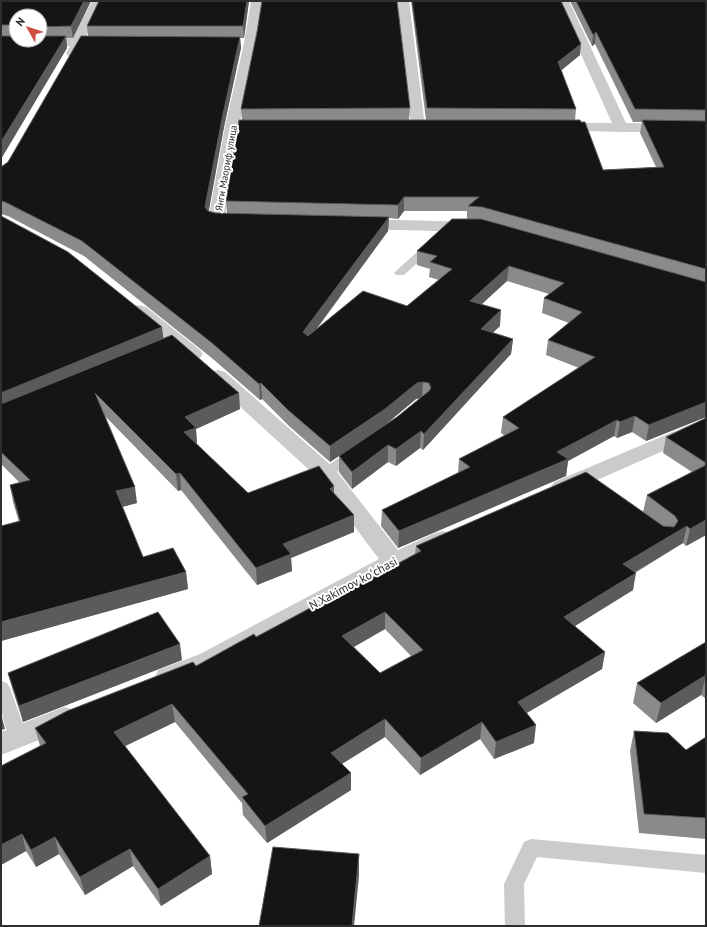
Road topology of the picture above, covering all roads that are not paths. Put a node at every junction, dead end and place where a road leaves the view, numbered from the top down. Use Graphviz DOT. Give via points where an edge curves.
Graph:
graph roads {
  1 [pos="98,1"];
  2 [pos="257,1"];
  3 [pos="403,1"];
  4 [pos="563,1"];
  5 [pos="1,42"];
  6 [pos="78,42"];
  7 [pos="117,42"];
  8 [pos="66,62"];
  9 [pos="403,126"];
  10 [pos="543,127"];
  11 [pos="621,128"];
  12 [pos="706,128"];
  13 [pos="255,222"];
  14 [pos="341,224"];
  15 [pos="442,226"];
  16 [pos="489,229"];
  17 [pos="400,273"];
  18 [pos="125,300"];
  19 [pos="706,424"];
  20 [pos="365,447"];
  21 [pos="326,473"];
  22 [pos="542,496"];
  23 [pos="465,530"];
  24 [pos="394,561"];
  25 [pos="150,684"];
  26 [pos="1,688"];
  27 [pos="84,710"];
  28 [pos="10,740"];
  29 [pos="706,864"];
  30 [pos="515,926"];
  1 -- 6 [label="street"];
  2 -- 13 [label="street, Янги Маориф улица" via="242,43 240,127 216,222"];
  3 -- 9 [label="street" via="424,126"];
  4 -- 11 [label="street"];
  5 -- 6 [label="street"];
  6 -- 7 [label="street"];
  6 -- 8 [label="street"];
  10 -- 11 [label="street"];
  11 -- 12 [label="street"];
  14 -- 15 [label="street"];
  15 -- 16 [label="street"];
  15 -- 17 [label="lane" via="438,238"];
  18 -- 21 [label="street" via="172,345"];
  19 -- 22 [label="street" via="591,482"];
  20 -- 21 [label="lane"];
  21 -- 24 [label="street"];
  23 -- 24 [label="street, N.Xakimov koʻchasi"];
  24 -- 25 [label="street, N.Xakimov koʻchasi" via="209,660"];
  26 -- 28 [label="lane"];
  27 -- 28 [label="street"];
  29 -- 30 [label="lane" via="531,848 514,884"];
}
